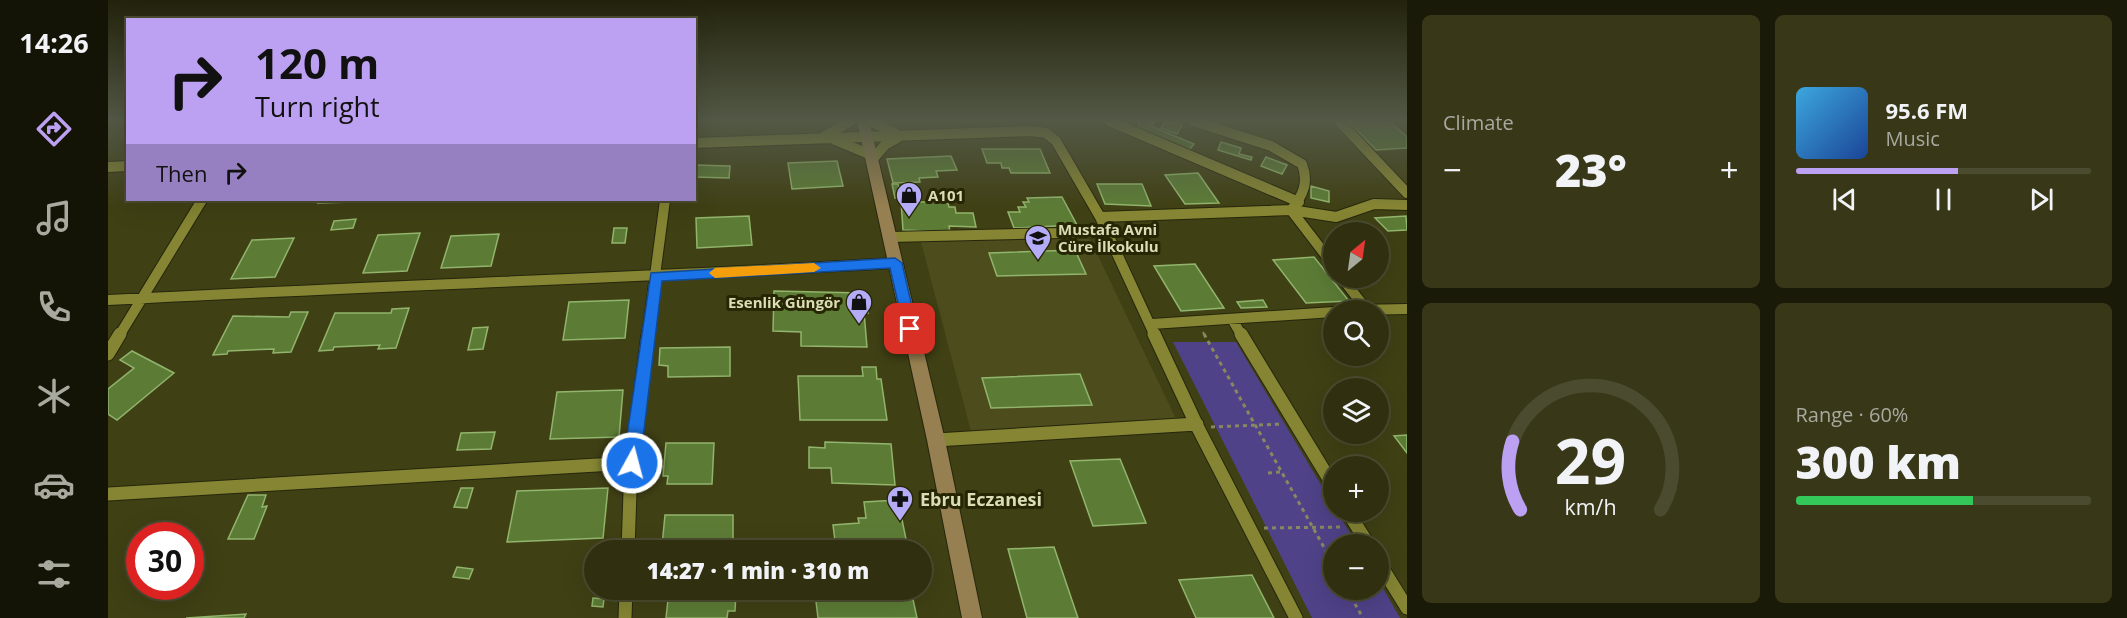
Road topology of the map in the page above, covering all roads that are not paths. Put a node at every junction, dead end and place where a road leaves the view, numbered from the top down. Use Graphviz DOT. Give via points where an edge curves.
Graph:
graph roads {
  1 [pos="852,150"];
  2 [pos="870,150"];
  3 [pos="880,150"];
  4 [pos="1061,150"];
  5 [pos="1178,150"];
  6 [pos="1278,150"];
  7 [pos="1367,150"];
  8 [pos="871,158"];
  9 [pos="126,166"];
  10 [pos="108,167"];
  11 [pos="1407,193"];
  12 [pos="201,201"];
  13 [pos="666,201"];
  14 [pos="1299,202"];
  15 [pos="1407,205"];
  16 [pos="1291,210"];
  17 [pos="1100,217"];
  18 [pos="1106,232"];
  19 [pos="890,237"];
  20 [pos="1323,252"];
  21 [pos="895,263"];
  22 [pos="656,276"];
  23 [pos="140,297"];
  24 [pos="108,300"];
  25 [pos="1389,309"];
  26 [pos="1407,309"];
  27 [pos="1323,313"];
  28 [pos="1232,319"];
  29 [pos="1152,324"];
  30 [pos="108,354"];
  31 [pos="1198,426"];
  32 [pos="936,440"];
  33 [pos="632,463"];
  34 [pos="1323,469"];
  35 [pos="108,494"];
  36 [pos="628,540"];
  37 [pos="1389,579"];
  38 [pos="626,600"];
  39 [pos="1407,608"];
  40 [pos="974,616"];
  41 [pos="625,618"];
  42 [pos="1296,618"];
  1 -- 8 [label="street"];
  2 -- 8 [label="main road"];
  3 -- 8 [label="street"];
  4 -- 17 [label="street"];
  5 -- 14 [label="street"];
  6 -- 14 [label="street" via="1302,164 1307,182"];
  7 -- 11 [label="street"];
  8 -- 19 [label="main road"];
  9 -- 10 [label="street"];
  12 -- 23 [label="street"];
  13 -- 22 [label="street"];
  14 -- 16 [label="street"];
  15 -- 16 [label="street" via="1374,204 1336,217"];
  16 -- 17 [label="street"];
  16 -- 20 [label="street"];
  17 -- 18 [label="street"];
  18 -- 19 [label="street"];
  18 -- 29 [label="street"];
  19 -- 21 [label="main road"];
  21 -- 22 [label="street"];
  21 -- 32 [label="main road"];
  22 -- 23 [label="street"];
  22 -- 33 [label="street"];
  23 -- 24 [label="street"];
  23 -- 30 [label="street"];
  25 -- 26 [label="street"];
  27 -- 28 [label="street"];
  28 -- 29 [label="street"];
  28 -- 34 [label="street"];
  29 -- 31 [label="street"];
  31 -- 32 [label="street"];
  31 -- 42 [label="street"];
  32 -- 40 [label="main road"];
  33 -- 35 [label="street"];
  33 -- 36 [label="street"];
  37 -- 39 [label="street"];
  38 -- 41 [label="street"];
}
